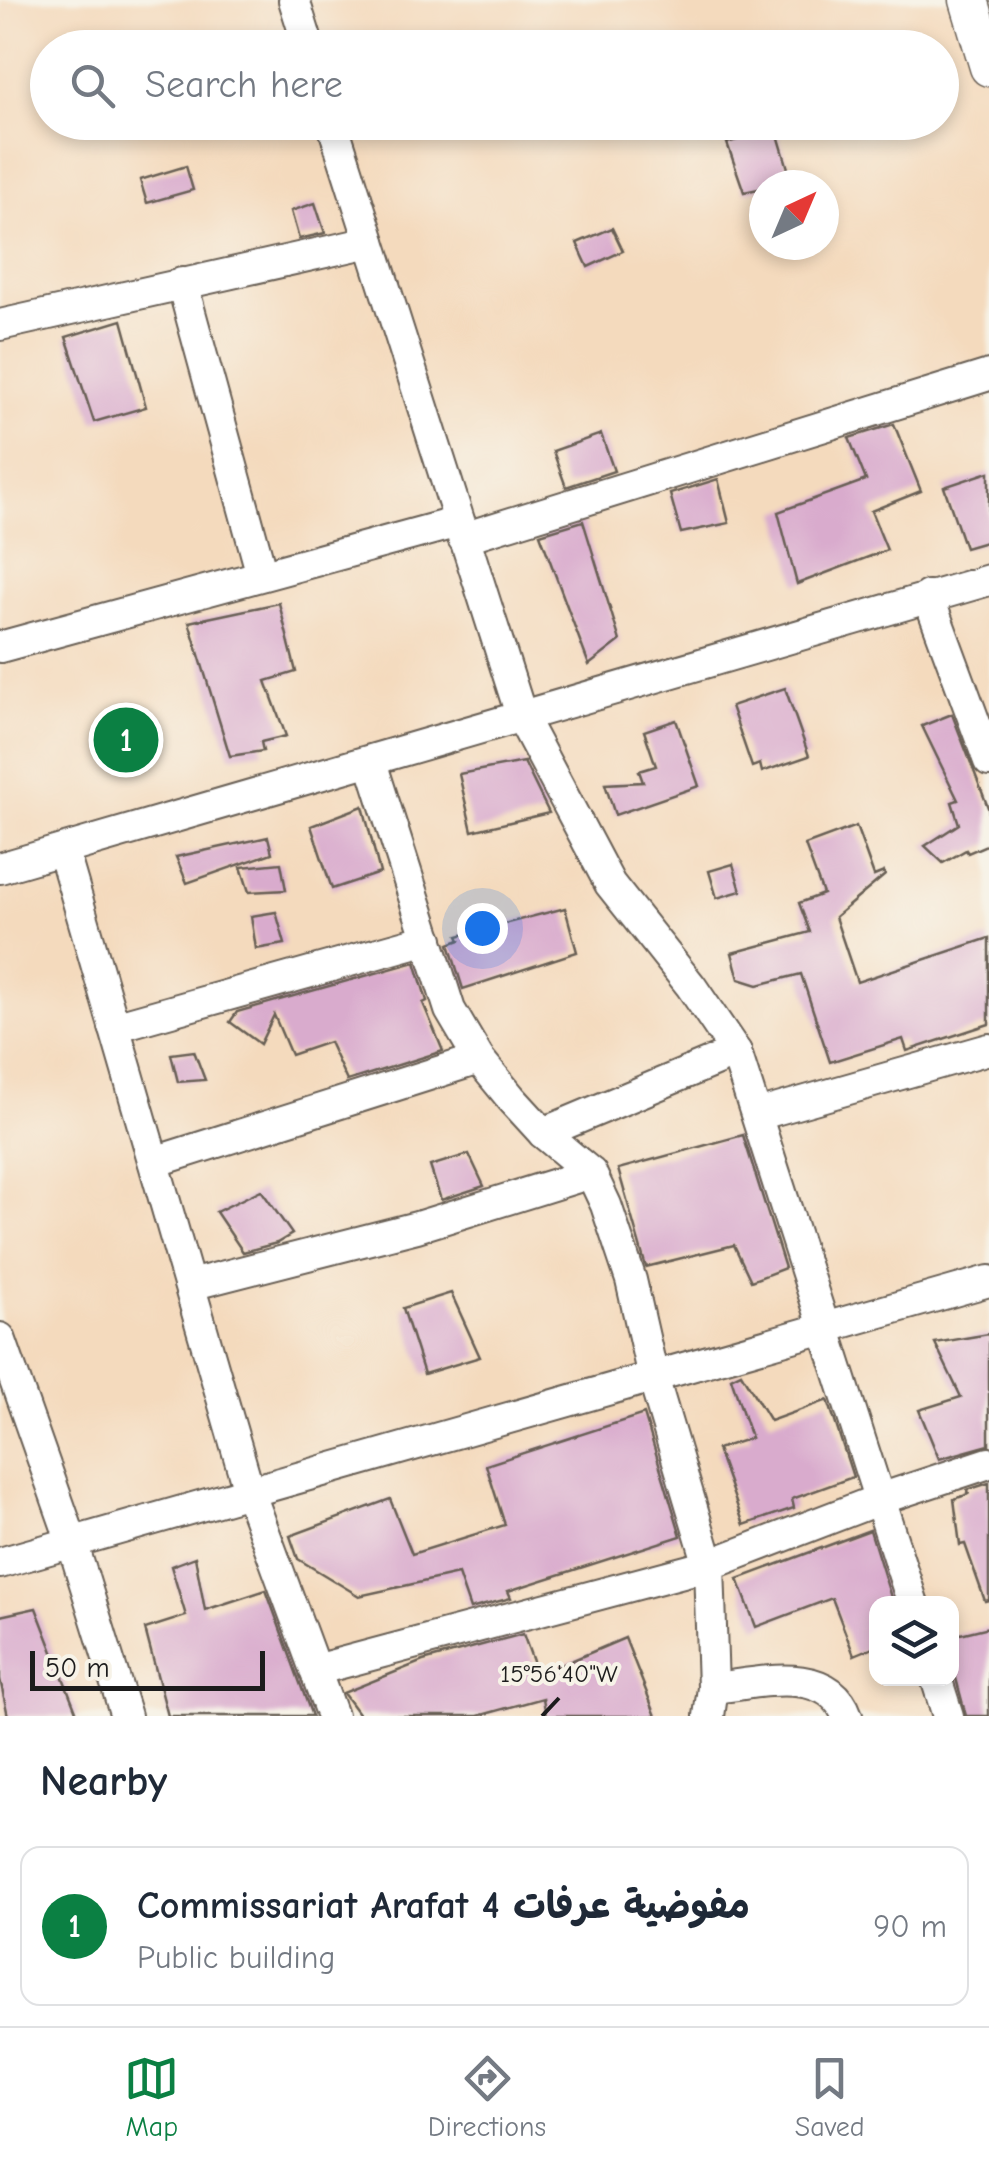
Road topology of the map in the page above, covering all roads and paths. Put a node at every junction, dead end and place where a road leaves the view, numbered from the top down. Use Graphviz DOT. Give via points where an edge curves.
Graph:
graph roads {
  1 [pos="294,0"];
  2 [pos="969,0"];
  3 [pos="303,30"];
  4 [pos="989,67"];
  5 [pos="338,140"];
  6 [pos="370,242"];
  7 [pos="182,283"];
  8 [pos="0,324"];
  9 [pos="989,376"];
  10 [pos="460,530"];
  11 [pos="262,575"];
  12 [pos="989,580"];
  13 [pos="928,596"];
  14 [pos="0,647"];
  15 [pos="522,718"];
  16 [pos="989,761"];
  17 [pos="371,762"];
  18 [pos="63,850"];
  19 [pos="0,868"];
  20 [pos="428,940"];
  21 [pos="114,1027"];
  22 [pos="989,1049"];
  23 [pos="736,1052"];
  24 [pos="479,1059"];
  25 [pos="757,1115"];
  26 [pos="543,1133"];
  27 [pos="154,1162"];
  28 [pos="591,1173"];
  29 [pos="989,1281"];
  30 [pos="190,1285"];
  31 [pos="826,1327"];
  32 [pos="0,1338"];
  33 [pos="654,1376"];
  34 [pos="989,1462"];
  35 [pos="250,1491"];
  36 [pos="880,1498"];
  37 [pos="73,1545"];
  38 [pos="0,1563"];
  39 [pos="709,1565"];
  40 [pos="911,1596"];
  41 [pos="315,1670"];
  42 [pos="939,1686"];
  43 [pos="711,1702"];
  44 [pos="126,1716"];
  45 [pos="332,1716"];
  46 [pos="847,1716"];
  47 [pos="948,1716"];
  1 -- 3 [label="street"];
  2 -- 4 [label="street"];
  5 -- 6 [label="street"];
  6 -- 7 [label="street"];
  6 -- 10 [label="street"];
  7 -- 8 [label="street"];
  7 -- 11 [label="street"];
  9 -- 10 [label="street"];
  10 -- 11 [label="street"];
  10 -- 15 [label="street"];
  11 -- 14 [label="street"];
  12 -- 13 [label="street"];
  13 -- 15 [label="street"];
  13 -- 16 [label="street"];
  15 -- 17 [label="street"];
  15 -- 23 [label="street" via="610,884"];
  17 -- 18 [label="street"];
  17 -- 20 [label="street"];
  18 -- 19 [label="street"];
  18 -- 21 [label="street"];
  20 -- 21 [label="street"];
  20 -- 24 [label="street" via="450,1010"];
  21 -- 27 [label="street"];
  22 -- 25 [label="street"];
  23 -- 25 [label="street"];
  23 -- 26 [label="street"];
  24 -- 26 [label="street"];
  24 -- 27 [label="street"];
  25 -- 31 [label="street"];
  26 -- 28 [label="street"];
  27 -- 30 [label="street"];
  28 -- 30 [label="street"];
  28 -- 33 [label="street" via="631,1280"];
  29 -- 31 [label="street"];
  30 -- 35 [label="street"];
  31 -- 33 [label="street"];
  31 -- 36 [label="street"];
  32 -- 37 [label="street"];
  33 -- 35 [label="street"];
  33 -- 39 [label="street"];
  34 -- 36 [label="street"];
  35 -- 37 [label="street"];
  35 -- 41 [label="street"];
  36 -- 39 [label="street"];
  36 -- 40 [label="street"];
  37 -- 38 [label="street"];
  37 -- 44 [label="street"];
  39 -- 41 [label="street"];
  39 -- 43 [label="street"];
  41 -- 45 [label="street"];
  42 -- 47 [label="street"];
  43 -- 46 [label="street" via="790,1680 822,1684"];
}
